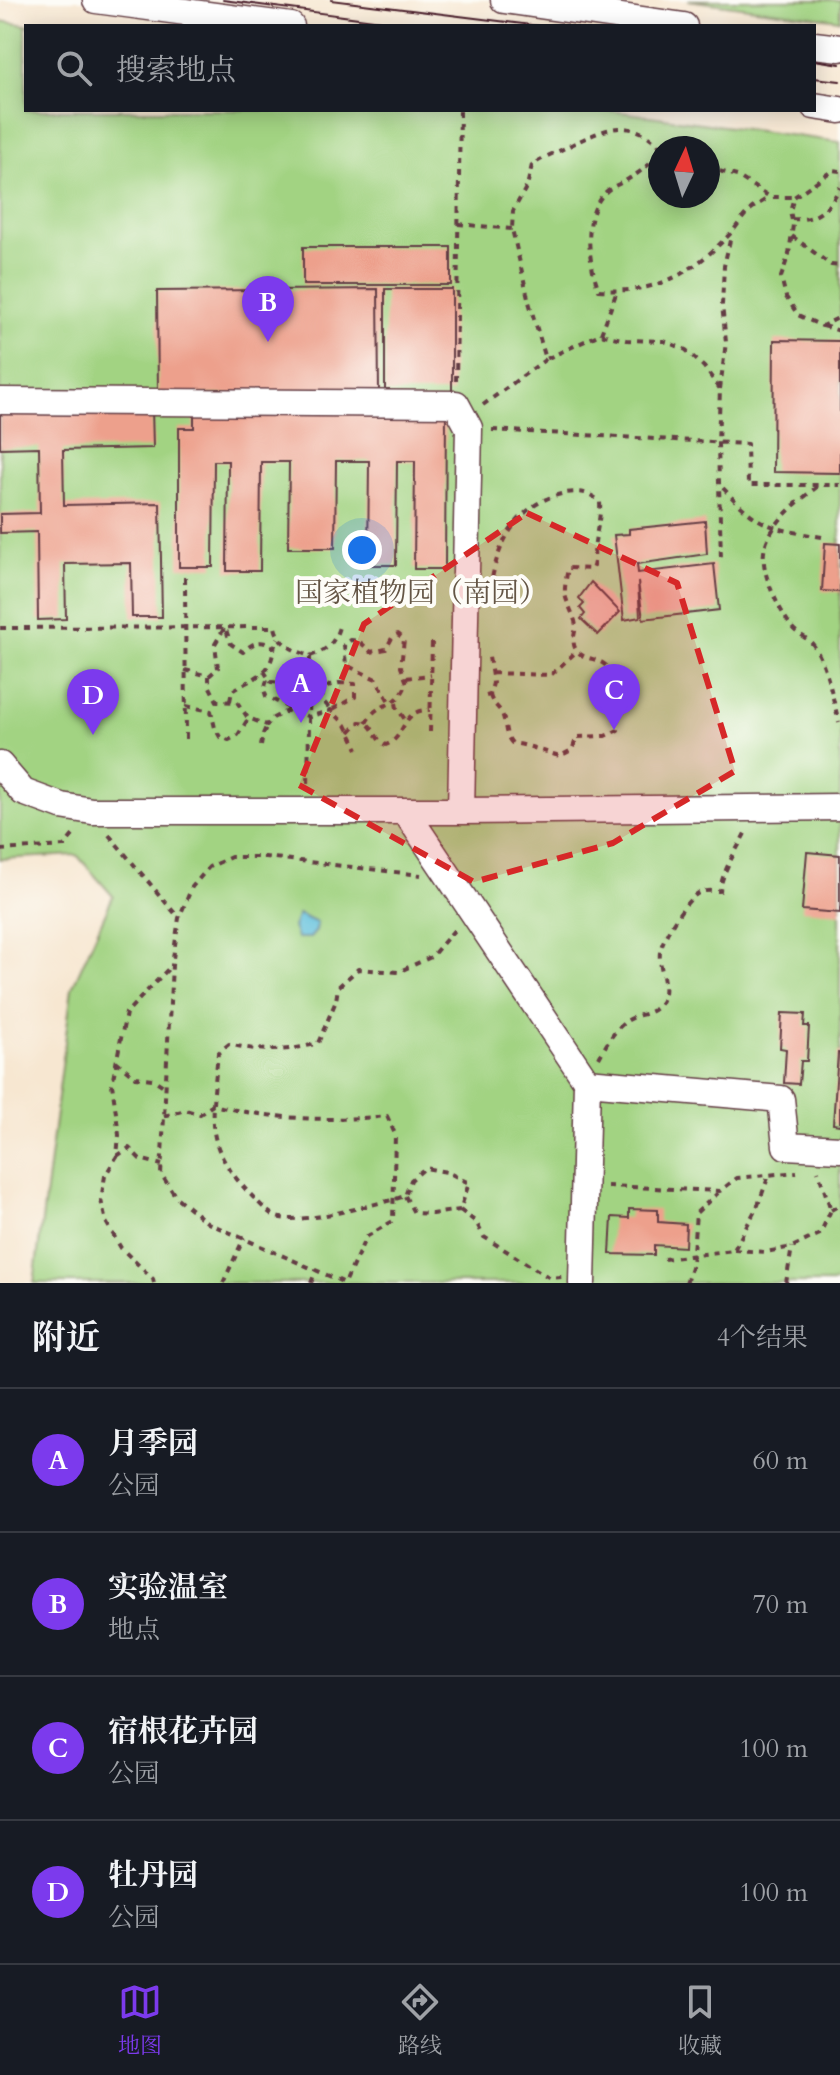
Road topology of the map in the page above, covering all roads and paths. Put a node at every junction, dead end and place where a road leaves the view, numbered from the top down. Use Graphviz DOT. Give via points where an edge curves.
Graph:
graph roads {
  1 [pos="96,0"];
  2 [pos="504,0"];
  3 [pos="276,24"];
  4 [pos="670,24"];
  5 [pos="816,45"];
  6 [pos="840,48"];
  7 [pos="816,106"];
  8 [pos="840,110"];
  9 [pos="460,112"];
  10 [pos="651,136"];
  11 [pos="648,165"];
  12 [pos="720,171"];
  13 [pos="840,171"];
  14 [pos="840,187"];
  15 [pos="770,197"];
  16 [pos="794,197"];
  17 [pos="792,219"];
  18 [pos="458,224"];
  19 [pos="512,229"];
  20 [pos="731,233"];
  21 [pos="792,236"];
  22 [pos="840,266"];
  23 [pos="617,291"];
  24 [pos="840,317"];
  25 [pos="822,326"];
  26 [pos="840,331"];
  27 [pos="600,334"];
  28 [pos="546,359"];
  29 [pos="720,389"];
  30 [pos="0,401"];
  31 [pos="463,417"];
  32 [pos="718,444"];
  33 [pos="819,485"];
  34 [pos="840,485"];
  35 [pos="721,487"];
  36 [pos="775,529"];
  37 [pos="822,537"];
  38 [pos="721,560"];
  39 [pos="185,577"];
  40 [pos="490,592"];
  41 [pos="185,627"];
  42 [pos="225,627"];
  43 [pos="339,627"];
  44 [pos="0,628"];
  45 [pos="278,638"];
  46 [pos="335,641"];
  47 [pos="432,641"];
  48 [pos="344,645"];
  49 [pos="273,647"];
  50 [pos="487,649"];
  51 [pos="577,651"];
  52 [pos="310,656"];
  53 [pos="185,670"];
  54 [pos="264,671"];
  55 [pos="361,672"];
  56 [pos="492,673"];
  57 [pos="431,675"];
  58 [pos="209,676"];
  59 [pos="406,678"];
  60 [pos="267,680"];
  61 [pos="355,684"];
  62 [pos="490,695"];
  63 [pos="463,698"];
  64 [pos="217,701"];
  65 [pos="230,701"];
  66 [pos="393,703"];
  67 [pos="186,706"];
  68 [pos="291,709"];
  69 [pos="331,710"];
  70 [pos="430,710"];
  71 [pos="211,711"];
  72 [pos="309,717"];
  73 [pos="248,718"];
  74 [pos="406,721"];
  75 [pos="839,722"];
  76 [pos="366,723"];
  77 [pos="267,725"];
  78 [pos="350,732"];
  79 [pos="430,732"];
  80 [pos="186,740"];
  81 [pos="261,746"];
  82 [pos="358,749"];
  83 [pos="0,765"];
  84 [pos="840,807"];
  85 [pos="756,809"];
  86 [pos="92,811"];
  87 [pos="405,811"];
  88 [pos="461,811"];
  89 [pos="307,812"];
  90 [pos="0,850"];
  91 [pos="450,879"];
  92 [pos="475,916"];
  93 [pos="179,918"];
  94 [pos="172,965"];
  95 [pos="116,1061"];
  96 [pos="587,1082"];
  97 [pos="166,1087"];
  98 [pos="213,1105"];
  99 [pos="164,1116"];
  100 [pos="117,1156"];
  101 [pos="835,1160"];
  102 [pos="162,1165"];
  103 [pos="818,1171"];
  104 [pos="769,1175"];
  105 [pos="585,1184"];
  106 [pos="720,1191"];
  107 [pos="405,1196"];
  108 [pos="392,1200"];
  109 [pos="840,1205"];
  110 [pos="460,1210"];
  111 [pos="831,1210"];
  112 [pos="244,1238"];
  113 [pos="792,1247"];
  114 [pos="734,1250"];
  115 [pos="692,1254"];
  116 [pos="664,1259"];
  117 [pos="316,1270"];
  118 [pos="582,1280"];
  119 [pos="154,1283"];
  120 [pos="223,1283"];
  121 [pos="311,1283"];
  122 [pos="686,1283"];
  123 [pos="786,1283"];
  1 -- 3 [label="street"];
  2 -- 4 [label="street"];
  5 -- 6 [label="street"];
  7 -- 8 [label="street"];
  9 -- 18 [label="path"];
  10 -- 19 [label="path" via="621,127 600,130 532,165 513,211"];
  11 -- 23 [label="path" via="606,191 594,213 588,242 592,271 599,290"];
  12 -- 15 [label="path"];
  13 -- 16 [label="path" via="833,170"];
  14 -- 17 [label="path" via="822,214"];
  15 -- 16 [label="path"];
  15 -- 20 [label="path"];
  16 -- 17 [label="path"];
  17 -- 21 [label="path"];
  18 -- 19 [label="path"];
  18 -- 31 [label="path"];
  19 -- 28 [label="path"];
  20 -- 23 [label="path" via="664,284"];
  20 -- 29 [label="path" via="723,279 726,342"];
  21 -- 22 [label="path"];
  21 -- 25 [label="path" via="781,277 786,297 798,315"];
  23 -- 27 [label="path"];
  24 -- 25 [label="path"];
  25 -- 26 [label="path"];
  27 -- 28 [label="path"];
  27 -- 29 [label="path" via="664,341 686,350"];
  28 -- 31 [label="path"];
  29 -- 32 [label="path"];
  30 -- 31 [label="street"];
  31 -- 32 [label="path"];
  31 -- 63 [label="street"];
  32 -- 33 [label="path" via="747,444 748,485"];
  32 -- 35 [label="path"];
  33 -- 34 [label="path"];
  33 -- 36 [label="path"];
  35 -- 36 [label="path" via="748,515"];
  35 -- 38 [label="path"];
  36 -- 37 [label="path"];
  36 -- 75 [label="path" via="764,553 768,579 779,609 795,631 813,643"];
  39 -- 41 [label="path"];
  40 -- 51 [label="path" via="498,552 526,510 562,494 593,495 601,512 595,563 592,569 568,568 565,585"];
  41 -- 42 [label="path"];
  41 -- 44 [label="path"];
  41 -- 53 [label="path"];
  42 -- 45 [label="path" via="275,627"];
  42 -- 49 [label="path" via="231,644 243,652 258,642"];
  42 -- 58 [label="path" via="215,644 218,668"];
  43 -- 46 [label="path"];
  45 -- 49 [label="path"];
  45 -- 52 [label="path"];
  46 -- 48 [label="path"];
  46 -- 52 [label="path"];
  47 -- 57 [label="path"];
  48 -- 55 [label="path" via="346,665"];
  48 -- 59 [label="path" via="359,641 371,652 379,651 398,634 404,639 401,667"];
  49 -- 54 [label="path"];
  50 -- 56 [label="path"];
  51 -- 56 [label="path" via="551,675"];
  51 -- 62 [label="path" via="602,661 611,671 618,730 577,737 572,750 560,756 542,752 506,737 503,713"];
  52 -- 72 [label="path"];
  53 -- 58 [label="path"];
  53 -- 67 [label="path"];
  54 -- 60 [label="path"];
  54 -- 65 [label="path" via="232,691"];
  55 -- 61 [label="path"];
  55 -- 66 [label="path" via="376,679"];
  56 -- 62 [label="path"];
  57 -- 59 [label="path"];
  57 -- 70 [label="path"];
  58 -- 64 [label="path"];
  59 -- 66 [label="path"];
  60 -- 68 [label="path" via="266,696"];
  60 -- 68 [label="path" via="292,689 296,697"];
  61 -- 69 [label="path" via="355,697"];
  61 -- 69 [label="path" via="330,685 322,693"];
  62 -- 63 [label="path"];
  63 -- 88 [label="street"];
  64 -- 65 [label="path"];
  64 -- 71 [label="path"];
  65 -- 73 [label="path" via="237,702"];
  66 -- 74 [label="path"];
  66 -- 76 [label="path" via="378,708"];
  67 -- 71 [label="path"];
  67 -- 80 [label="path"];
  68 -- 72 [label="path"];
  68 -- 77 [label="path"];
  69 -- 72 [label="path"];
  69 -- 78 [label="path"];
  70 -- 74 [label="path" via="413,713"];
  70 -- 79 [label="path"];
  71 -- 73 [label="path" via="220,737 229,740"];
  72 -- 89 [label="path"];
  73 -- 77 [label="path"];
  74 -- 76 [label="path" via="386,745"];
  76 -- 78 [label="path" via="359,722"];
  77 -- 81 [label="path"];
  78 -- 82 [label="path"];
  83 -- 86 [label="street" via="23,792"];
  84 -- 85 [label="street"];
  85 -- 88 [label="street"];
  85 -- 96 [label="path" via="721,875 720,891 700,892 689,900 667,935 660,951 662,1001 626,1020 608,1041"];
  86 -- 89 [label="street"];
  86 -- 90 [label="path" via="64,846"];
  86 -- 93 [label="path"];
  87 -- 88 [label="street"];
  87 -- 89 [label="street"];
  87 -- 91 [label="street"];
  91 -- 92 [label="street"];
  91 -- 93 [label="path" via="231,857 209,867 192,887"];
  92 -- 96 [label="street"];
  92 -- 98 [label="path" via="453,930 431,957 398,972 358,969 338,987 318,1043 272,1051 229,1044 218,1053"];
  93 -- 94 [label="path"];
  94 -- 95 [label="path" via="126,1013"];
  94 -- 97 [label="path"];
  95 -- 97 [label="path" via="135,1077"];
  95 -- 100 [label="path" via="112,1084"];
  96 -- 101 [label="street" via="781,1099 786,1146"];
  96 -- 105 [label="street"];
  97 -- 99 [label="path"];
  98 -- 99 [label="path" via="200,1114 185,1110"];
  98 -- 108 [label="path" via="214,1138 231,1173 280,1218"];
  98 -- 108 [label="path" via="253,1115 387,1116 395,1134"];
  99 -- 102 [label="path"];
  100 -- 102 [label="path" via="129,1148 140,1159"];
  100 -- 119 [label="path" via="105,1176 101,1200 106,1222 121,1248"];
  101 -- 103 [label="path"];
  102 -- 112 [label="path" via="161,1174 176,1197 208,1223"];
  103 -- 104 [label="path"];
  103 -- 111 [label="path"];
  104 -- 106 [label="path" via="737,1178"];
  104 -- 114 [label="path"];
  105 -- 106 [label="path"];
  105 -- 118 [label="street"];
  106 -- 115 [label="path" via="696,1213"];
  107 -- 108 [label="path"];
  107 -- 110 [label="path" via="414,1213"];
  107 -- 110 [label="path" via="411,1180 425,1168 447,1172 469,1183"];
  108 -- 117 [label="path" via="393,1221 366,1237 345,1283"];
  109 -- 111 [label="path"];
  110 -- 118 [label="path" via="484,1237 550,1278"];
  111 -- 113 [label="path" via="820,1234"];
  112 -- 117 [label="path"];
  112 -- 120 [label="path"];
  113 -- 114 [label="path"];
  113 -- 123 [label="path"];
  114 -- 115 [label="path"];
  115 -- 116 [label="path"];
  115 -- 122 [label="path"];
  117 -- 121 [label="path"];
}
